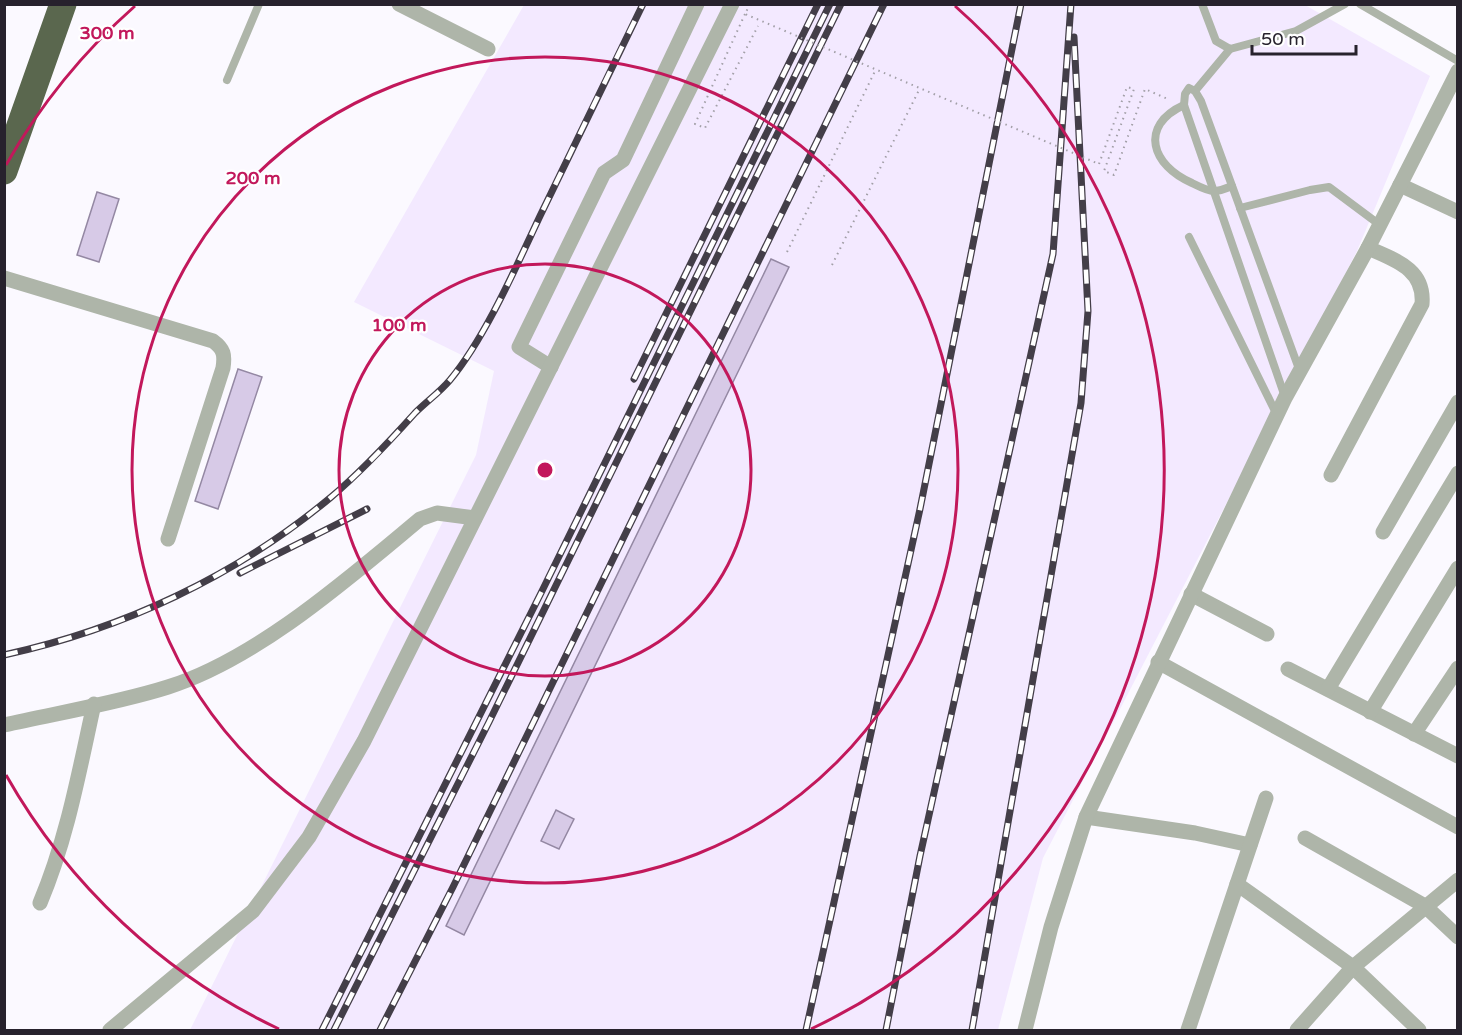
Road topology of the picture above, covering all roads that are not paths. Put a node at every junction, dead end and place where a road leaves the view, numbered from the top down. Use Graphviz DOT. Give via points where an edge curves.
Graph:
graph roads {
  1 [pos="63,4"];
  2 [pos="259,4"];
  3 [pos="399,4"];
  4 [pos="697,4"];
  5 [pos="732,4"];
  6 [pos="1202,4"];
  7 [pos="1345,4"];
  8 [pos="1360,4"];
  9 [pos="488,49"];
  10 [pos="1230,49"];
  11 [pos="1458,61"];
  12 [pos="1458,72"];
  13 [pos="226,80"];
  14 [pos="1195,92"];
  15 [pos="1184,105"];
  16 [pos="11,130"];
  17 [pos="4,171"];
  18 [pos="1400,185"];
  19 [pos="1232,186"];
  20 [pos="1213,191"];
  21 [pos="1240,208"];
  22 [pos="1458,212"];
  23 [pos="1380,225"];
  24 [pos="1190,237"];
  25 [pos="1368,248"];
  26 [pos="4,278"];
  27 [pos="551,367"];
  28 [pos="1300,370"];
  29 [pos="1285,398"];
  30 [pos="1458,402"];
  31 [pos="1278,415"];
  32 [pos="1458,473"];
  33 [pos="1331,475"];
  34 [pos="475,518"];
  35 [pos="1383,532"];
  36 [pos="168,539"];
  37 [pos="1458,568"];
  38 [pos="1191,594"];
  39 [pos="1268,634"];
  40 [pos="1158,662"];
  41 [pos="1458,668"];
  42 [pos="1288,669"];
  43 [pos="1328,689"];
  44 [pos="94,704"];
  45 [pos="1370,712"];
  46 [pos="4,725"];
  47 [pos="1414,734"];
  48 [pos="1458,756"];
  49 [pos="1266,798"];
  50 [pos="1086,817"];
  51 [pos="1458,827"];
  52 [pos="1305,838"];
  53 [pos="1250,845"];
  54 [pos="1458,880"];
  55 [pos="1237,884"];
  56 [pos="40,903"];
  57 [pos="1425,906"];
  58 [pos="1458,937"];
  59 [pos="1353,967"];
  60 [pos="110,1030"];
  61 [pos="1025,1030"];
  62 [pos="1188,1030"];
  63 [pos="1297,1030"];
  64 [pos="1419,1030"];
  1 -- 16 [label="highway"];
  2 -- 13 [label="lane"];
  3 -- 9 [label="street"];
  4 -- 27 [label="street" via="623,160 604,172 519,347"];
  5 -- 27 [label="street"];
  6 -- 10 [label="lane" via="1216,41"];
  7 -- 10 [label="lane" via="1296,31"];
  8 -- 11 [label="lane"];
  10 -- 14 [label="lane"];
  12 -- 18 [label="street"];
  14 -- 15 [label="lane" via="1187,90"];
  14 -- 19 [label="lane"];
  15 -- 20 [label="lane"];
  15 -- 20 [label="lane" via="1158,126 1158,155 1177,176"];
  16 -- 17 [label="highway"];
  18 -- 22 [label="street"];
  18 -- 23 [label="street"];
  19 -- 20 [label="lane"];
  19 -- 21 [label="lane"];
  20 -- 29 [label="lane"];
  21 -- 23 [label="lane" via="1329,188"];
  21 -- 28 [label="lane"];
  23 -- 25 [label="street"];
  24 -- 31 [label="lane"];
  25 -- 28 [label="street"];
  25 -- 33 [label="street" via="1412,272 1422,286 1422,304"];
  26 -- 36 [label="street" via="213,341 222,347 223,368"];
  27 -- 34 [label="street"];
  28 -- 29 [label="street"];
  29 -- 31 [label="street"];
  30 -- 35 [label="street"];
  31 -- 38 [label="street"];
  32 -- 43 [label="street"];
  34 -- 44 [label="street" via="437,513 420,519 288,623 224,664 168,687"];
  34 -- 60 [label="street" via="364,741 309,837 253,911"];
  37 -- 45 [label="street"];
  38 -- 39 [label="street"];
  38 -- 40 [label="street"];
  40 -- 50 [label="street"];
  40 -- 51 [label="street"];
  41 -- 47 [label="street"];
  42 -- 43 [label="street"];
  43 -- 45 [label="street"];
  44 -- 46 [label="street"];
  44 -- 56 [label="street" via="65,835"];
  45 -- 47 [label="street"];
  47 -- 48 [label="street"];
  49 -- 53 [label="street"];
  50 -- 53 [label="street"];
  50 -- 61 [label="street" via="1051,927"];
  52 -- 57 [label="street"];
  53 -- 55 [label="street"];
  54 -- 57 [label="street"];
  55 -- 59 [label="street"];
  55 -- 62 [label="street"];
  57 -- 58 [label="street"];
  57 -- 59 [label="street"];
  59 -- 63 [label="street"];
  59 -- 64 [label="street"];
}
